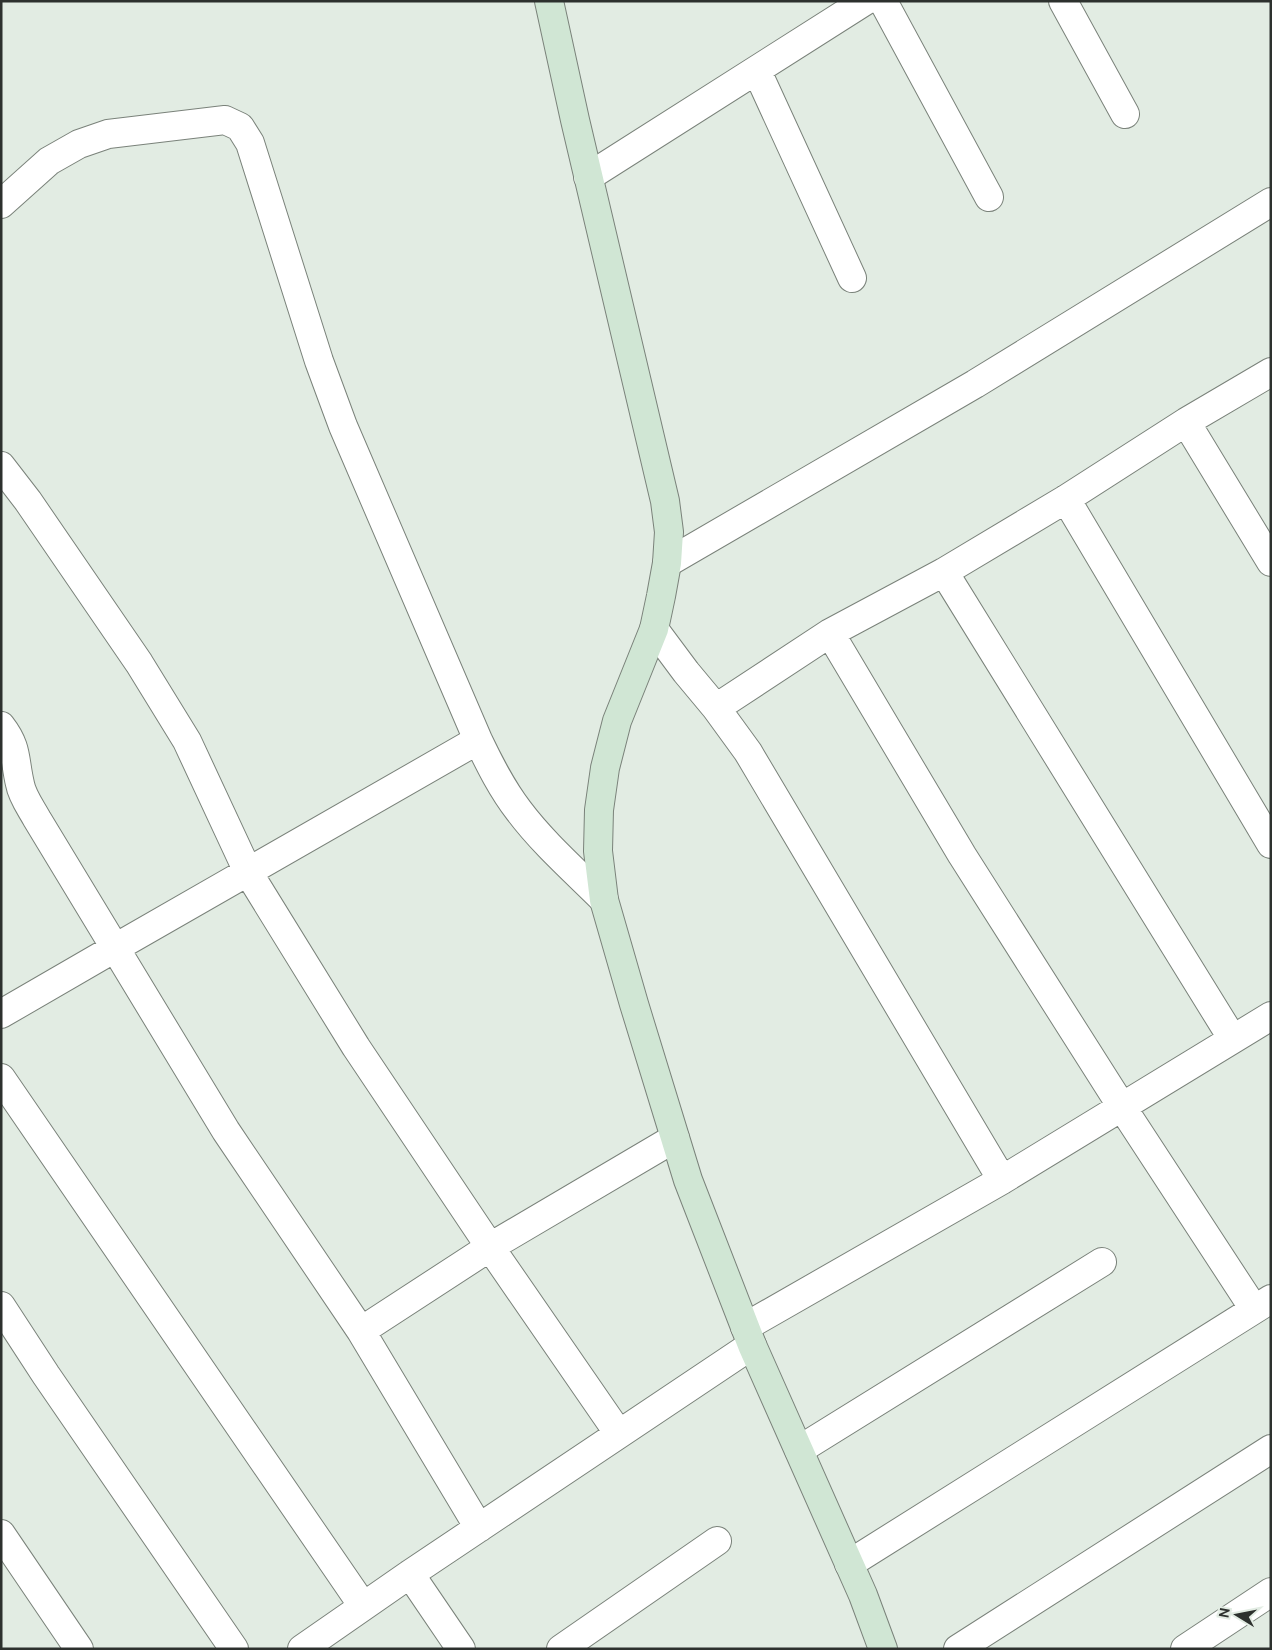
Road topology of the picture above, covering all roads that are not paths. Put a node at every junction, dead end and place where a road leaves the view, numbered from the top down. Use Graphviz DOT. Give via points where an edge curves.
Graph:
graph roads {
  1 [pos="549,1"];
  2 [pos="866,1"];
  3 [pos="883,1"];
  4 [pos="1063,1"];
  5 [pos="757,70"];
  6 [pos="1124,114"];
  7 [pos="588,177"];
  8 [pos="989,197"];
  9 [pos="1271,202"];
  10 [pos="1,204"];
  11 [pos="852,278"];
  12 [pos="1271,372"];
  13 [pos="1186,422"];
  14 [pos="1,466"];
  15 [pos="1066,499"];
  16 [pos="1271,562"];
  17 [pos="667,563"];
  18 [pos="944,572"];
  19 [pos="654,629"];
  20 [pos="830,633"];
  21 [pos="716,708"];
  22 [pos="1,726"];
  23 [pos="478,740"];
  24 [pos="1271,844"];
  25 [pos="248,872"];
  26 [pos="604,900"];
  27 [pos="115,948"];
  28 [pos="1,1014"];
  29 [pos="1271,1016"];
  30 [pos="1232,1038"];
  31 [pos="1,1078"];
  32 [pos="1122,1107"];
  33 [pos="675,1138"];
  34 [pos="1002,1180"];
  35 [pos="490,1247"];
  36 [pos="1102,1262"];
  37 [pos="1262,1304"];
  38 [pos="1,1306"];
  39 [pos="361,1331"];
  40 [pos="748,1336"];
  41 [pos="619,1434"];
  42 [pos="1271,1449"];
  43 [pos="799,1450"];
  44 [pos="479,1528"];
  45 [pos="1,1534"];
  46 [pos="717,1541"];
  47 [pos="849,1564"];
  48 [pos="410,1574"];
  49 [pos="1271,1592"];
  50 [pos="363,1606"];
  51 [pos="79,1649"];
  52 [pos="234,1649"];
  53 [pos="302,1649"];
  54 [pos="461,1649"];
  55 [pos="561,1649"];
  56 [pos="884,1649"];
  57 [pos="958,1649"];
  58 [pos="1185,1649"];
  1 -- 7 [label="street"];
  2 -- 5 [label="street"];
  3 -- 8 [label="street"];
  4 -- 6 [label="street"];
  5 -- 7 [label="street"];
  5 -- 11 [label="street"];
  7 -- 17 [label="street" via="665,501 669,532"];
  9 -- 17 [label="street" via="975,384"];
  10 -- 23 [label="street" via="50,161 79,144 108,134 225,120 240,127 250,143 319,362 343,426"];
  12 -- 13 [label="street"];
  13 -- 15 [label="street"];
  13 -- 16 [label="street"];
  14 -- 25 [label="street" via="139,663 187,741"];
  15 -- 18 [label="street"];
  15 -- 24 [label="street"];
  17 -- 19 [label="street"];
  18 -- 20 [label="street"];
  18 -- 30 [label="street"];
  19 -- 21 [label="street"];
  19 -- 26 [label="street" via="617,721 605,768 598,851"];
  20 -- 21 [label="street"];
  20 -- 32 [label="street" via="962,854"];
  21 -- 34 [label="street" via="748,752"];
  22 -- 27 [label="street" via="10,738 26,799"];
  23 -- 25 [label="street"];
  23 -- 26 [label="street" via="518,810"];
  25 -- 27 [label="street"];
  25 -- 35 [label="street" via="384,1091"];
  26 -- 33 [label="street"];
  27 -- 28 [label="street"];
  27 -- 39 [label="street" via="226,1131"];
  29 -- 30 [label="street"];
  30 -- 32 [label="street"];
  31 -- 50 [label="street"];
  32 -- 34 [label="street"];
  32 -- 37 [label="street"];
  33 -- 35 [label="street"];
  33 -- 40 [label="street"];
  34 -- 40 [label="street"];
  35 -- 39 [label="street"];
  35 -- 41 [label="street"];
  36 -- 43 [label="street"];
  37 -- 47 [label="street"];
  38 -- 52 [label="street"];
  39 -- 44 [label="street"];
  40 -- 41 [label="street"];
  40 -- 43 [label="street"];
  41 -- 44 [label="street"];
  42 -- 57 [label="street"];
  43 -- 47 [label="street"];
  44 -- 48 [label="street"];
  45 -- 51 [label="street"];
  46 -- 55 [label="street"];
  47 -- 56 [label="street"];
  48 -- 50 [label="street"];
  48 -- 54 [label="street"];
  49 -- 58 [label="street"];
  50 -- 53 [label="street"];
}
